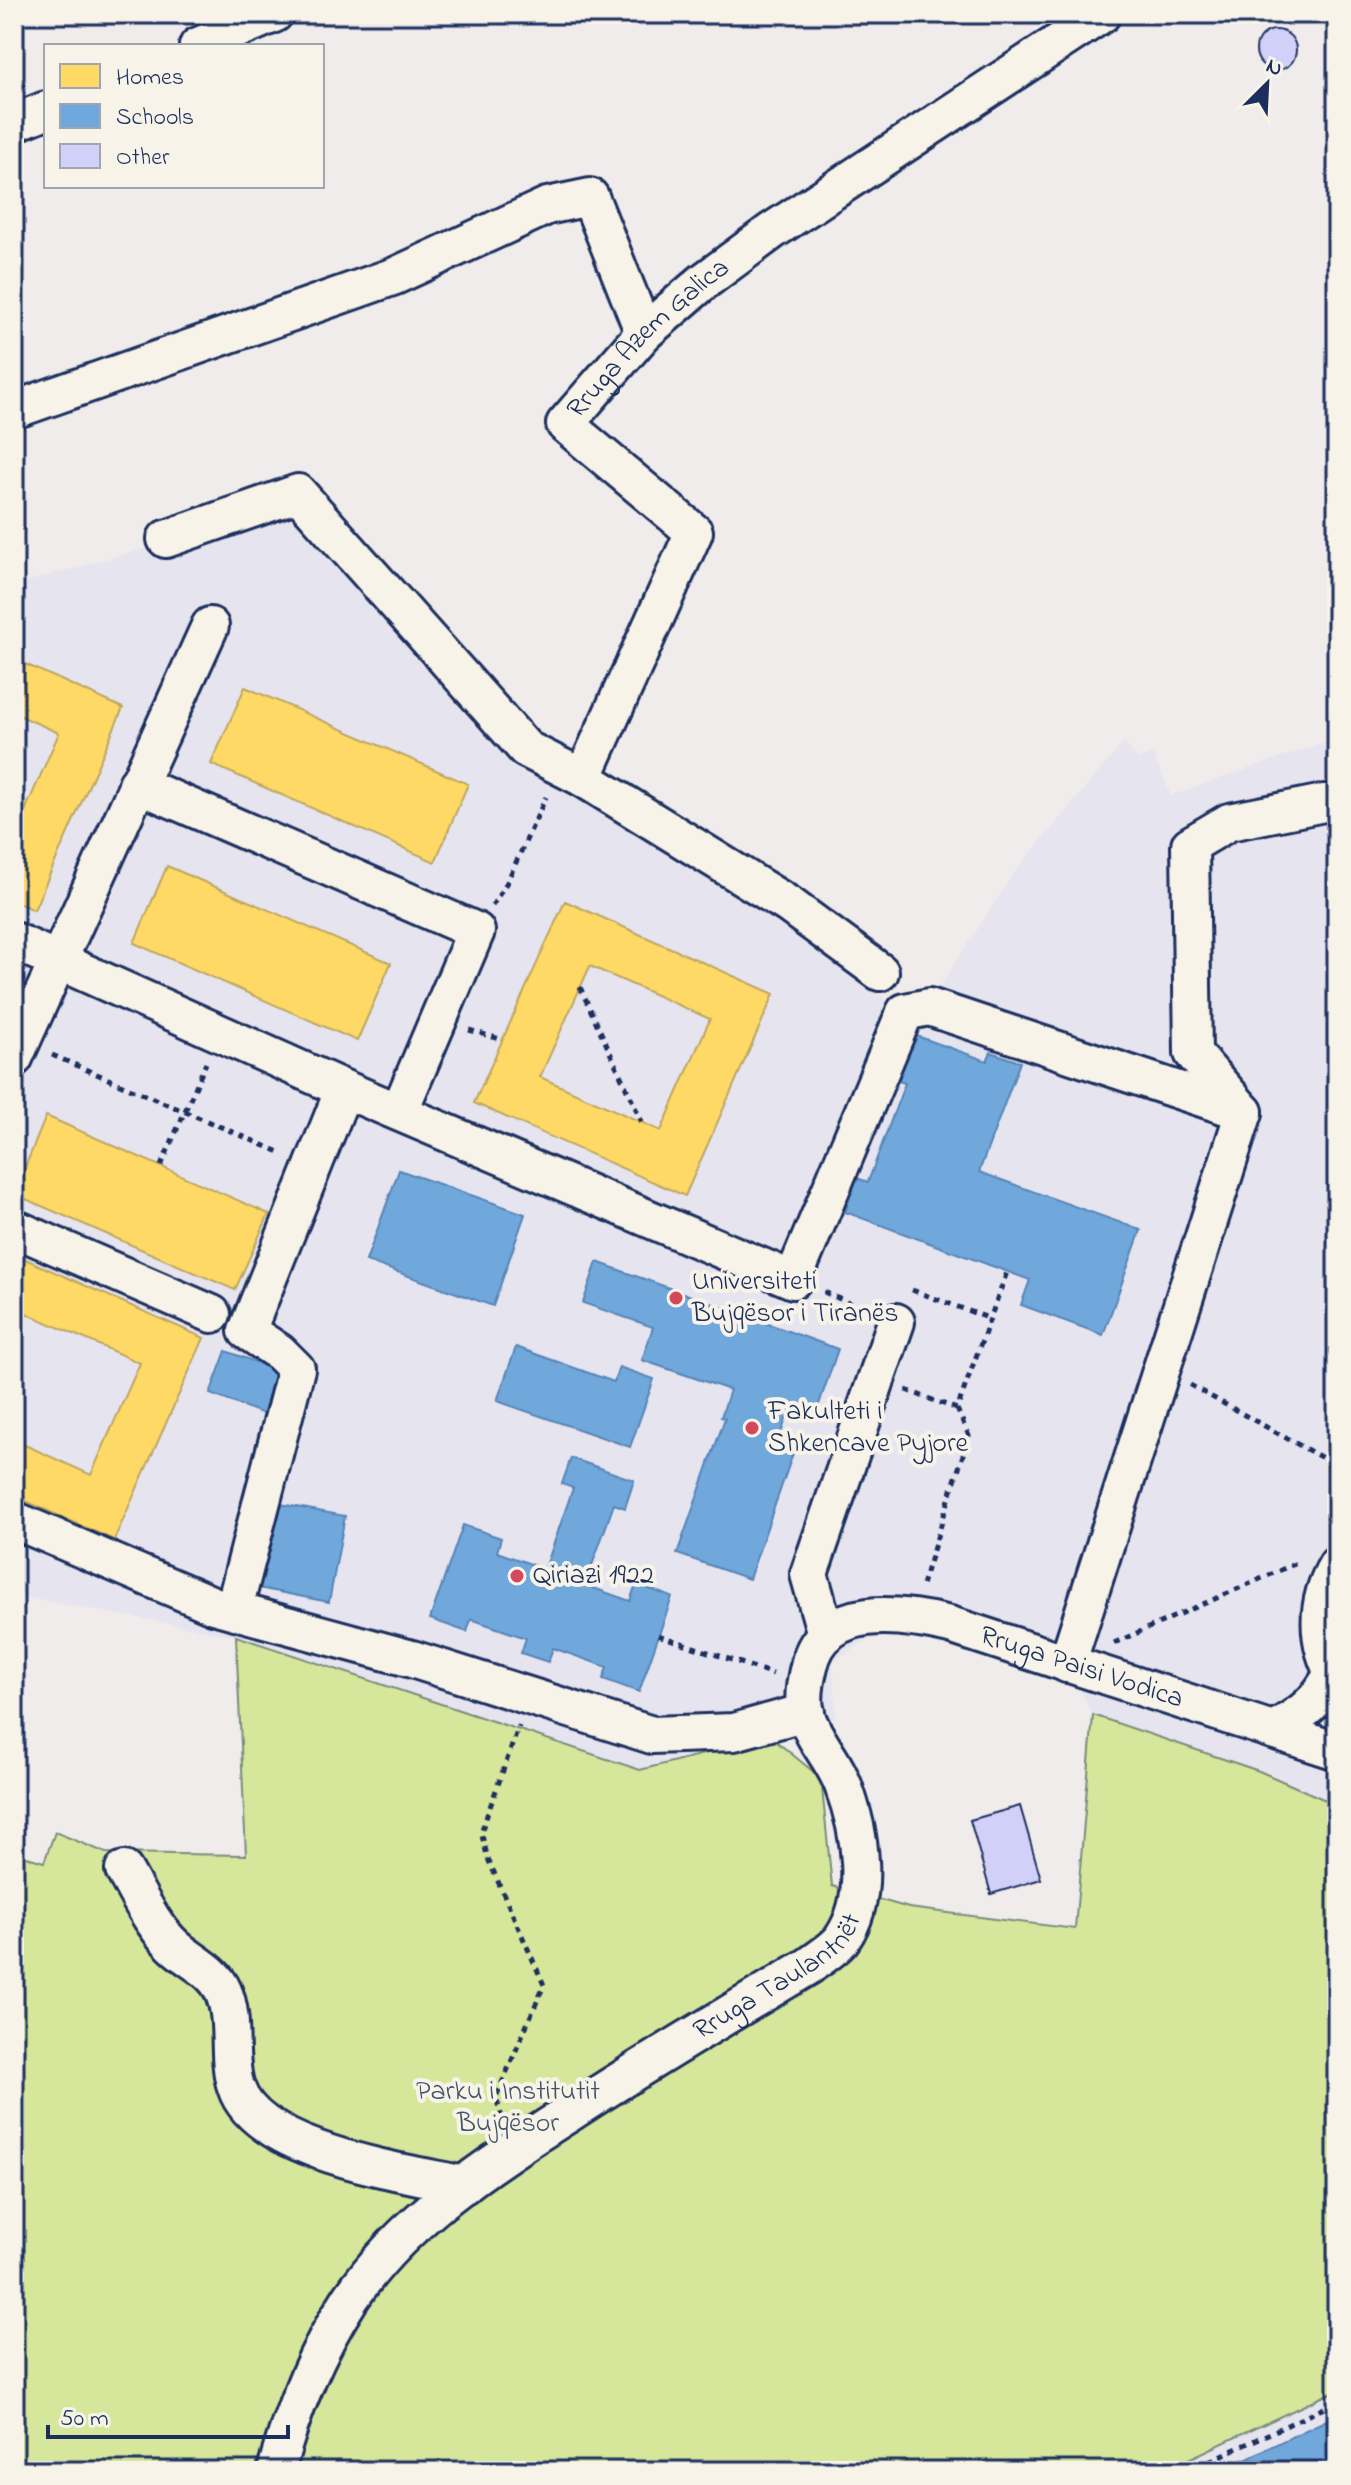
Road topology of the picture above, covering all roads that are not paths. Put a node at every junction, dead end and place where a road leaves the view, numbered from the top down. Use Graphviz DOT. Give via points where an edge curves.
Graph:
graph roads {
  1 [pos="274,14"];
  2 [pos="1102,14"];
  3 [pos="203,44"];
  4 [pos="44,111"];
  5 [pos="14,123"];
  6 [pos="644,333"];
  7 [pos="14,410"];
  8 [pos="166,539"];
  9 [pos="210,626"];
  10 [pos="572,773"];
  11 [pos="137,784"];
  12 [pos="1337,804"];
  13 [pos="14,941"];
  14 [pos="57,960"];
  15 [pos="880,972"];
  16 [pos="18,1050"];
  17 [pos="344,1089"];
  18 [pos="399,1112"];
  19 [pos="1244,1112"];
  20 [pos="14,1228"];
  21 [pos="212,1314"];
  22 [pos="896,1322"];
  23 [pos="14,1520"];
  24 [pos="1323,1561"];
  25 [pos="234,1609"];
  26 [pos="826,1634"];
  27 [pos="1067,1664"];
  28 [pos="1335,1676"];
  29 [pos="805,1698"];
  30 [pos="1273,1730"];
  31 [pos="1337,1751"];
  32 [pos="124,1870"];
  33 [pos="464,2185"];
  34 [pos="276,2471"];
  1 -- 3 [label="street"];
  2 -- 6 [label="street, Rruga Azem Galica" via="772,231"];
  4 -- 5 [label="street"];
  6 -- 7 [label="street" via="590,197 547,206 395,276"];
  6 -- 10 [label="street, Rruga Azem Galica" via="565,424 694,532"];
  8 -- 10 [label="street" via="298,493 526,749"];
  9 -- 11 [label="street"];
  10 -- 15 [label="street" via="789,905"];
  11 -- 14 [label="street"];
  11 -- 18 [label="street" via="476,931"];
  12 -- 19 [label="street" via="1229,822 1190,845 1193,1053"];
  13 -- 14 [label="street"];
  14 -- 16 [label="street"];
  14 -- 17 [label="street"];
  17 -- 18 [label="street"];
  17 -- 25 [label="street" via="247,1331 296,1369"];
  18 -- 19 [label="street" via="793,1280 905,1012 929,1007"];
  19 -- 27 [label="street"];
  20 -- 21 [label="street"];
  22 -- 26 [label="street" via="809,1574"];
  23 -- 25 [label="street" via="213,1605"];
  24 -- 28 [label="street" via="1322,1648"];
  25 -- 29 [label="street" via="652,1735 734,1732"];
  26 -- 27 [label="street, Rruga Paisi Vodica" via="850,1620 912,1616"];
  26 -- 29 [label="street" via="810,1659"];
  27 -- 30 [label="street, Rruga Paisi Vodica"];
  28 -- 30 [label="street" via="1302,1715"];
  29 -- 33 [label="street, Rruga Taulantnët" via="814,1735 844,1786 854,1831 861,1880 856,1913 841,1941"];
  30 -- 31 [label="street, Rruga Paisi Vodica"];
  32 -- 33 [label="street" via="174,1946 209,1972 224,1991 236,2088 252,2113 307,2145"];
  33 -- 34 [label="street, Rruga Taulantnët" via="391,2248 351,2298 292,2410"];
}
